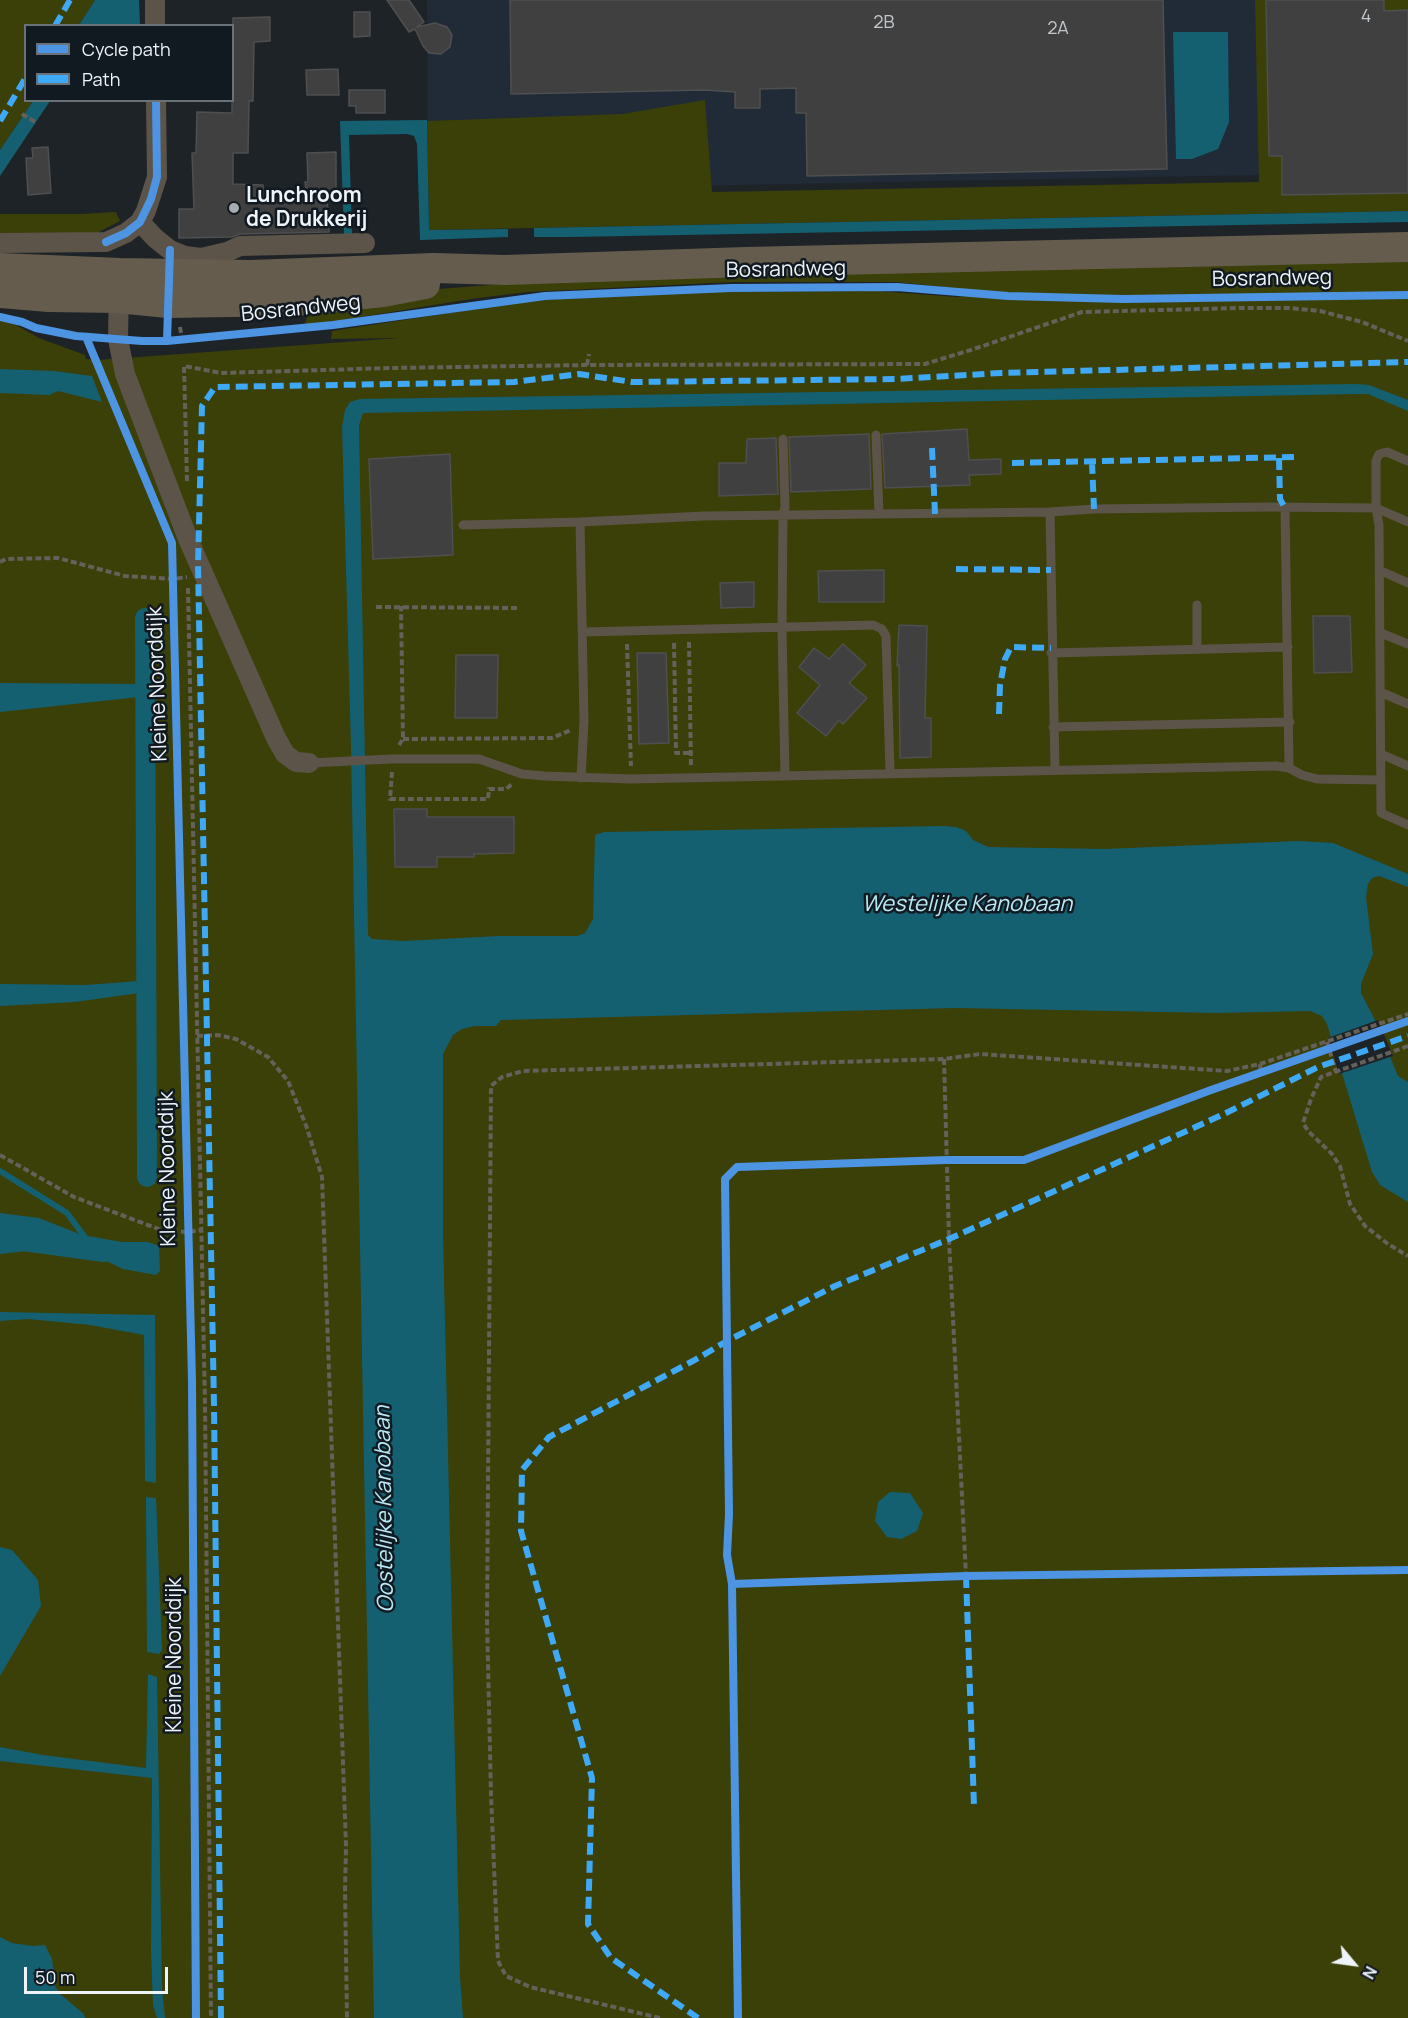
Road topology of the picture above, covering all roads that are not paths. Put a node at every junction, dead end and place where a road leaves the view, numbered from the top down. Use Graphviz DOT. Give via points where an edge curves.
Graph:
graph roads {
  1 [pos="155,0"];
  2 [pos="155,24"];
  3 [pos="156,102"];
  4 [pos="140,222"];
  5 [pos="0,243"];
  6 [pos="364,243"];
  7 [pos="1408,247"];
  8 [pos="0,268"];
  9 [pos="119,285"];
  10 [pos="0,293"];
  11 [pos="876,435"];
  12 [pos="783,439"];
  13 [pos="1408,461"];
  14 [pos="1285,508"];
  15 [pos="1376,508"];
  16 [pos="1050,512"];
  17 [pos="879,514"];
  18 [pos="783,516"];
  19 [pos="580,522"];
  20 [pos="1408,522"];
  21 [pos="463,525"];
  22 [pos="1379,570"];
  23 [pos="1408,583"];
  24 [pos="1197,605"];
  25 [pos="782,629"];
  26 [pos="582,632"];
  27 [pos="1381,633"];
  28 [pos="1408,645"];
  29 [pos="1288,646"];
  30 [pos="1197,649"];
  31 [pos="1051,653"];
  32 [pos="1380,692"];
  33 [pos="1408,704"];
  34 [pos="1290,722"];
  35 [pos="1053,727"];
  36 [pos="1381,754"];
  37 [pos="309,763"];
  38 [pos="1408,766"];
  39 [pos="1289,768"];
  40 [pos="1055,769"];
  41 [pos="890,773"];
  42 [pos="785,775"];
  43 [pos="581,778"];
  44 [pos="1381,780"];
  45 [pos="1408,825"];
  1 -- 2 [label="street"];
  3 -- 4 [label="street" via="158,177"];
  4 -- 5 [label="street" via="106,242"];
  4 -- 6 [label="street" via="170,250 201,258 240,246"];
  7 -- 9 [label="main road, Bosrandweg" via="505,270 433,268"];
  8 -- 9 [label="main road"];
  9 -- 10 [label="main road" via="49,297"];
  9 -- 37 [label="street" via="118,339 125,374 188,539 276,738 290,758"];
  11 -- 17 [label="lane"];
  12 -- 18 [label="lane"];
  13 -- 15 [label="lane" via="1387,452 1379,454"];
  14 -- 15 [label="lane"];
  14 -- 16 [label="lane"];
  14 -- 29 [label="lane"];
  15 -- 20 [label="lane"];
  15 -- 22 [label="lane"];
  16 -- 17 [label="lane"];
  16 -- 31 [label="lane"];
  17 -- 18 [label="lane"];
  18 -- 19 [label="lane"];
  18 -- 25 [label="lane"];
  19 -- 21 [label="lane"];
  19 -- 26 [label="lane"];
  22 -- 23 [label="lane"];
  22 -- 27 [label="lane"];
  24 -- 30 [label="lane"];
  25 -- 26 [label="lane"];
  25 -- 41 [label="lane" via="873,625 882,628 886,636"];
  25 -- 42 [label="lane"];
  26 -- 43 [label="lane"];
  27 -- 28 [label="lane"];
  27 -- 32 [label="lane"];
  29 -- 30 [label="lane"];
  29 -- 34 [label="lane"];
  30 -- 31 [label="lane"];
  31 -- 35 [label="lane"];
  32 -- 33 [label="lane"];
  32 -- 36 [label="lane"];
  34 -- 35 [label="lane"];
  34 -- 39 [label="lane"];
  35 -- 40 [label="lane"];
  36 -- 38 [label="lane"];
  36 -- 44 [label="lane"];
  37 -- 43 [label="lane" via="479,759 522,774"];
  39 -- 40 [label="lane"];
  39 -- 44 [label="lane" via="1317,779"];
  40 -- 41 [label="lane"];
  41 -- 42 [label="lane"];
  42 -- 43 [label="lane"];
  44 -- 45 [label="lane" via="1381,813"];
}
